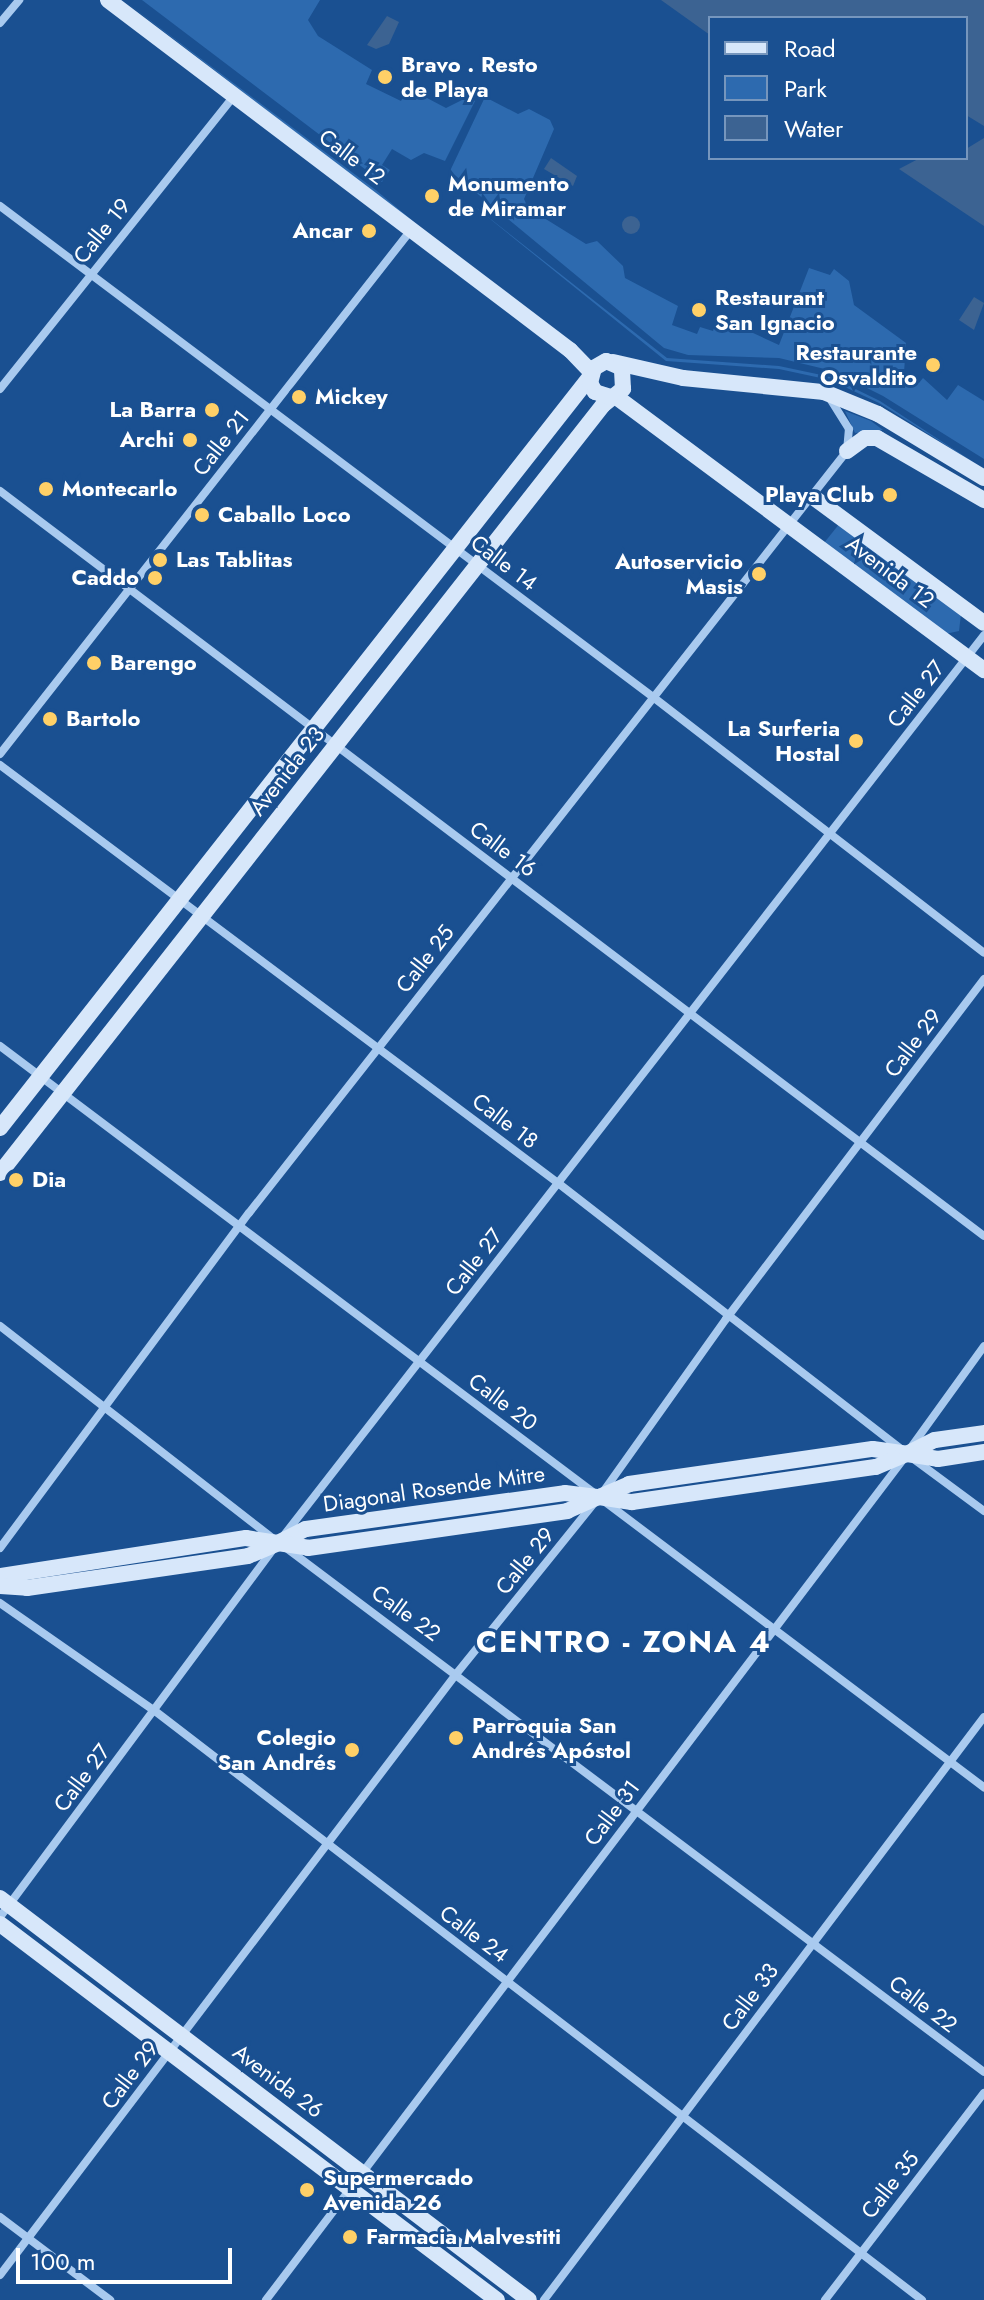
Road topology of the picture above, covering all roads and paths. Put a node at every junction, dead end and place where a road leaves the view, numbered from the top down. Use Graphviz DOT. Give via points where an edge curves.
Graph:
graph roads {
  1 [pos="19,0"];
  2 [pos="108,0"];
  3 [pos="0,23"];
  4 [pos="234,96"];
  5 [pos="0,206"];
  6 [pos="411,230"];
  7 [pos="90,275"];
  8 [pos="570,350"];
  9 [pos="610,361"];
  10 [pos="590,375"];
  11 [pos="0,389"];
  12 [pos="824,392"];
  13 [pos="612,396"];
  14 [pos="270,409"];
  15 [pos="847,451"];
  16 [pos="984,478"];
  17 [pos="0,491"];
  18 [pos="813,497"];
  19 [pos="984,500"];
  20 [pos="792,525"];
  21 [pos="455,549"];
  22 [pos="477,565"];
  23 [pos="129,589"];
  24 [pos="984,623"];
  25 [pos="984,635"];
  26 [pos="967,657"];
  27 [pos="984,670"];
  28 [pos="653,697"];
  29 [pos="314,729"];
  30 [pos="336,745"];
  31 [pos="0,754"];
  32 [pos="0,765"];
  33 [pos="829,833"];
  34 [pos="511,878"];
  35 [pos="180,899"];
  36 [pos="202,916"];
  37 [pos="984,953"];
  38 [pos="984,979"];
  39 [pos="690,1013"];
  40 [pos="0,1046"];
  41 [pos="378,1048"];
  42 [pos="41,1077"];
  43 [pos="63,1093"];
  44 [pos="0,1128"];
  45 [pos="860,1142"];
  46 [pos="0,1173"];
  47 [pos="558,1183"];
  48 [pos="241,1224"];
  49 [pos="984,1236"];
  50 [pos="726,1319"];
  51 [pos="0,1326"];
  52 [pos="984,1346"];
  53 [pos="420,1361"];
  54 [pos="106,1405"];
  55 [pos="984,1433"];
  56 [pos="984,1452"];
  57 [pos="907,1454"];
  58 [pos="599,1497"];
  59 [pos="984,1511"];
  60 [pos="278,1543"];
  61 [pos="0,1548"];
  62 [pos="0,1576"];
  63 [pos="0,1586"];
  64 [pos="0,1603"];
  65 [pos="775,1627"];
  66 [pos="457,1673"];
  67 [pos="155,1711"];
  68 [pos="984,1717"];
  69 [pos="950,1761"];
  70 [pos="984,1787"];
  71 [pos="637,1809"];
  72 [pos="327,1845"];
  73 [pos="3,1907"];
  74 [pos="0,1924"];
  75 [pos="813,1943"];
  76 [pos="507,1982"];
  77 [pos="182,2036"];
  78 [pos="170,2052"];
  79 [pos="984,2072"];
  80 [pos="984,2093"];
  81 [pos="682,2117"];
  82 [pos="362,2172"];
  83 [pos="350,2189"];
  84 [pos="0,2217"];
  85 [pos="28,2238"];
  86 [pos="861,2252"];
  87 [pos="0,2275"];
  88 [pos="110,2300"];
  89 [pos="266,2300"];
  90 [pos="497,2300"];
  91 [pos="529,2300"];
  92 [pos="544,2300"];
  93 [pos="825,2300"];
  94 [pos="922,2300"];
  1 -- 3 [label="street"];
  2 -- 4 [label="main road, Calle 12"];
  4 -- 6 [label="main road, Calle 12"];
  4 -- 7 [label="street, Calle 19"];
  5 -- 7 [label="street, Calle 14"];
  6 -- 8 [label="main road, Calle 12"];
  6 -- 14 [label="street, Calle 21"];
  7 -- 11 [label="street, Calle 19"];
  7 -- 14 [label="street, Calle 14"];
  8 -- 9 [label="main road, Calle 12"];
  8 -- 10 [label="main road, Calle 12"];
  9 -- 10 [label="main road, Avenida 23"];
  9 -- 12 [label="main road, Calle 12" via="683,378"];
  9 -- 13 [label="main road" via="626,378"];
  10 -- 13 [label="main road, Calle 12" via="595,392"];
  10 -- 21 [label="main road, Avenida 23"];
  12 -- 15 [label="street" via="845,419"];
  12 -- 16 [label="main road, Calle 12" via="878,414"];
  13 -- 20 [label="main road, Avenida 12"];
  13 -- 22 [label="main road, Avenida 23"];
  14 -- 21 [label="street, Calle 14"];
  14 -- 23 [label="street, Calle 21"];
  15 -- 18 [label="street, Calle 25"];
  15 -- 19 [label="main road" via="865,438 877,438"];
  17 -- 23 [label="street, Calle 16"];
  18 -- 20 [label="street, Calle 25"];
  18 -- 24 [label="main road, Avenida 12"];
  20 -- 26 [label="main road, Avenida 12"];
  20 -- 28 [label="street, Calle 25"];
  21 -- 22 [label="street, Calle 14"];
  21 -- 29 [label="main road, Avenida 23"];
  22 -- 28 [label="street, Calle 14"];
  22 -- 30 [label="main road, Avenida 23"];
  23 -- 29 [label="street, Calle 16"];
  23 -- 31 [label="street, Calle 21"];
  25 -- 26 [label="street, Calle 27"];
  26 -- 27 [label="main road, Avenida 12"];
  26 -- 33 [label="street, Calle 27"];
  28 -- 33 [label="street, Calle 14"];
  28 -- 34 [label="street, Calle 25"];
  29 -- 30 [label="street, Calle 16"];
  29 -- 35 [label="main road, Avenida 23"];
  30 -- 34 [label="street, Calle 16"];
  30 -- 36 [label="main road, Avenida 23"];
  32 -- 35 [label="street, Calle 18"];
  33 -- 37 [label="street, Calle 14"];
  33 -- 39 [label="street, Calle 27"];
  34 -- 39 [label="street, Calle 16"];
  34 -- 41 [label="street, Calle 25"];
  35 -- 36 [label="street, Calle 18"];
  35 -- 42 [label="main road, Avenida 23"];
  36 -- 41 [label="street, Calle 18"];
  36 -- 43 [label="main road, Avenida 23"];
  38 -- 45 [label="street, Calle 29"];
  39 -- 45 [label="street, Calle 16"];
  39 -- 47 [label="street, Calle 27"];
  40 -- 42 [label="street, Calle 20"];
  41 -- 47 [label="street, Calle 18"];
  41 -- 48 [label="street, Calle 25"];
  42 -- 43 [label="street, Calle 20"];
  42 -- 44 [label="main road, Avenida 23"];
  43 -- 46 [label="main road, Avenida 23"];
  43 -- 48 [label="street, Calle 20"];
  45 -- 49 [label="street, Calle 16"];
  45 -- 50 [label="street, Calle 29"];
  47 -- 50 [label="street, Calle 18"];
  47 -- 53 [label="street, Calle 27"];
  48 -- 53 [label="street, Calle 20"];
  48 -- 54 [label="street, Calle 25"];
  50 -- 57 [label="street, Calle 18"];
  50 -- 58 [label="street, Calle 29"];
  51 -- 54 [label="street, Calle 22"];
  52 -- 57 [label="street, Calle 31"];
  53 -- 58 [label="street, Calle 20"];
  53 -- 60 [label="street, Calle 27"];
  54 -- 60 [label="street, Calle 22"];
  54 -- 61 [label="street, Calle 25"];
  55 -- 57 [label="main road, Diagonal Rosende Mitre" via="935,1440"];
  56 -- 57 [label="main road, Diagonal Rosende Mitre" via="938,1459"];
  57 -- 58 [label="main road, Diagonal Rosende Mitre" via="876,1467 677,1496 632,1502"];
  57 -- 59 [label="street, Calle 18"];
  57 -- 65 [label="street, Calle 31"];
  58 -- 60 [label="main road, Diagonal Rosende Mitre" via="567,1511 537,1516 308,1548"];
  58 -- 65 [label="street, Calle 20"];
  58 -- 66 [label="street, Calle 29"];
  60 -- 62 [label="main road, Diagonal Rosende Mitre" via="246,1538"];
  60 -- 63 [label="main road, Diagonal Rosende Mitre" via="248,1556 27,1588"];
  60 -- 66 [label="street, Calle 22"];
  60 -- 67 [label="street, Calle 27"];
  64 -- 67 [label="street, Calle 24"];
  65 -- 69 [label="street, Calle 20"];
  65 -- 71 [label="street, Calle 31"];
  66 -- 71 [label="street, Calle 22"];
  66 -- 72 [label="street, Calle 29"];
  67 -- 72 [label="street, Calle 24"];
  67 -- 73 [label="street, Calle 27"];
  68 -- 69 [label="street, Calle 33"];
  69 -- 70 [label="street, Calle 20"];
  69 -- 75 [label="street, Calle 33"];
  71 -- 75 [label="street, Calle 22"];
  71 -- 76 [label="street, Calle 31"];
  72 -- 76 [label="street, Calle 24"];
  72 -- 77 [label="street, Calle 29"];
  73 -- 77 [label="main road, Avenida 26"];
  74 -- 78 [label="main road, Avenida 26"];
  75 -- 79 [label="street, Calle 22"];
  75 -- 81 [label="street, Calle 33"];
  76 -- 81 [label="street, Calle 24"];
  76 -- 82 [label="street, Calle 31"];
  77 -- 78 [label="street, Calle 29"];
  77 -- 82 [label="main road, Avenida 26"];
  78 -- 83 [label="main road, Avenida 26"];
  78 -- 85 [label="street, Calle 29"];
  80 -- 86 [label="street, Calle 35"];
  81 -- 86 [label="street, Calle 24"];
  81 -- 92 [label="street, Calle 33"];
  82 -- 83 [label="street, Calle 31"];
  82 -- 91 [label="main road, Avenida 26"];
  83 -- 89 [label="street, Calle 31"];
  83 -- 90 [label="main road, Avenida 26"];
  84 -- 85 [label="street"];
  85 -- 87 [label="street, Calle 29"];
  85 -- 88 [label="street"];
  86 -- 93 [label="street, Calle 35"];
  86 -- 94 [label="street, Calle 24"];
}
